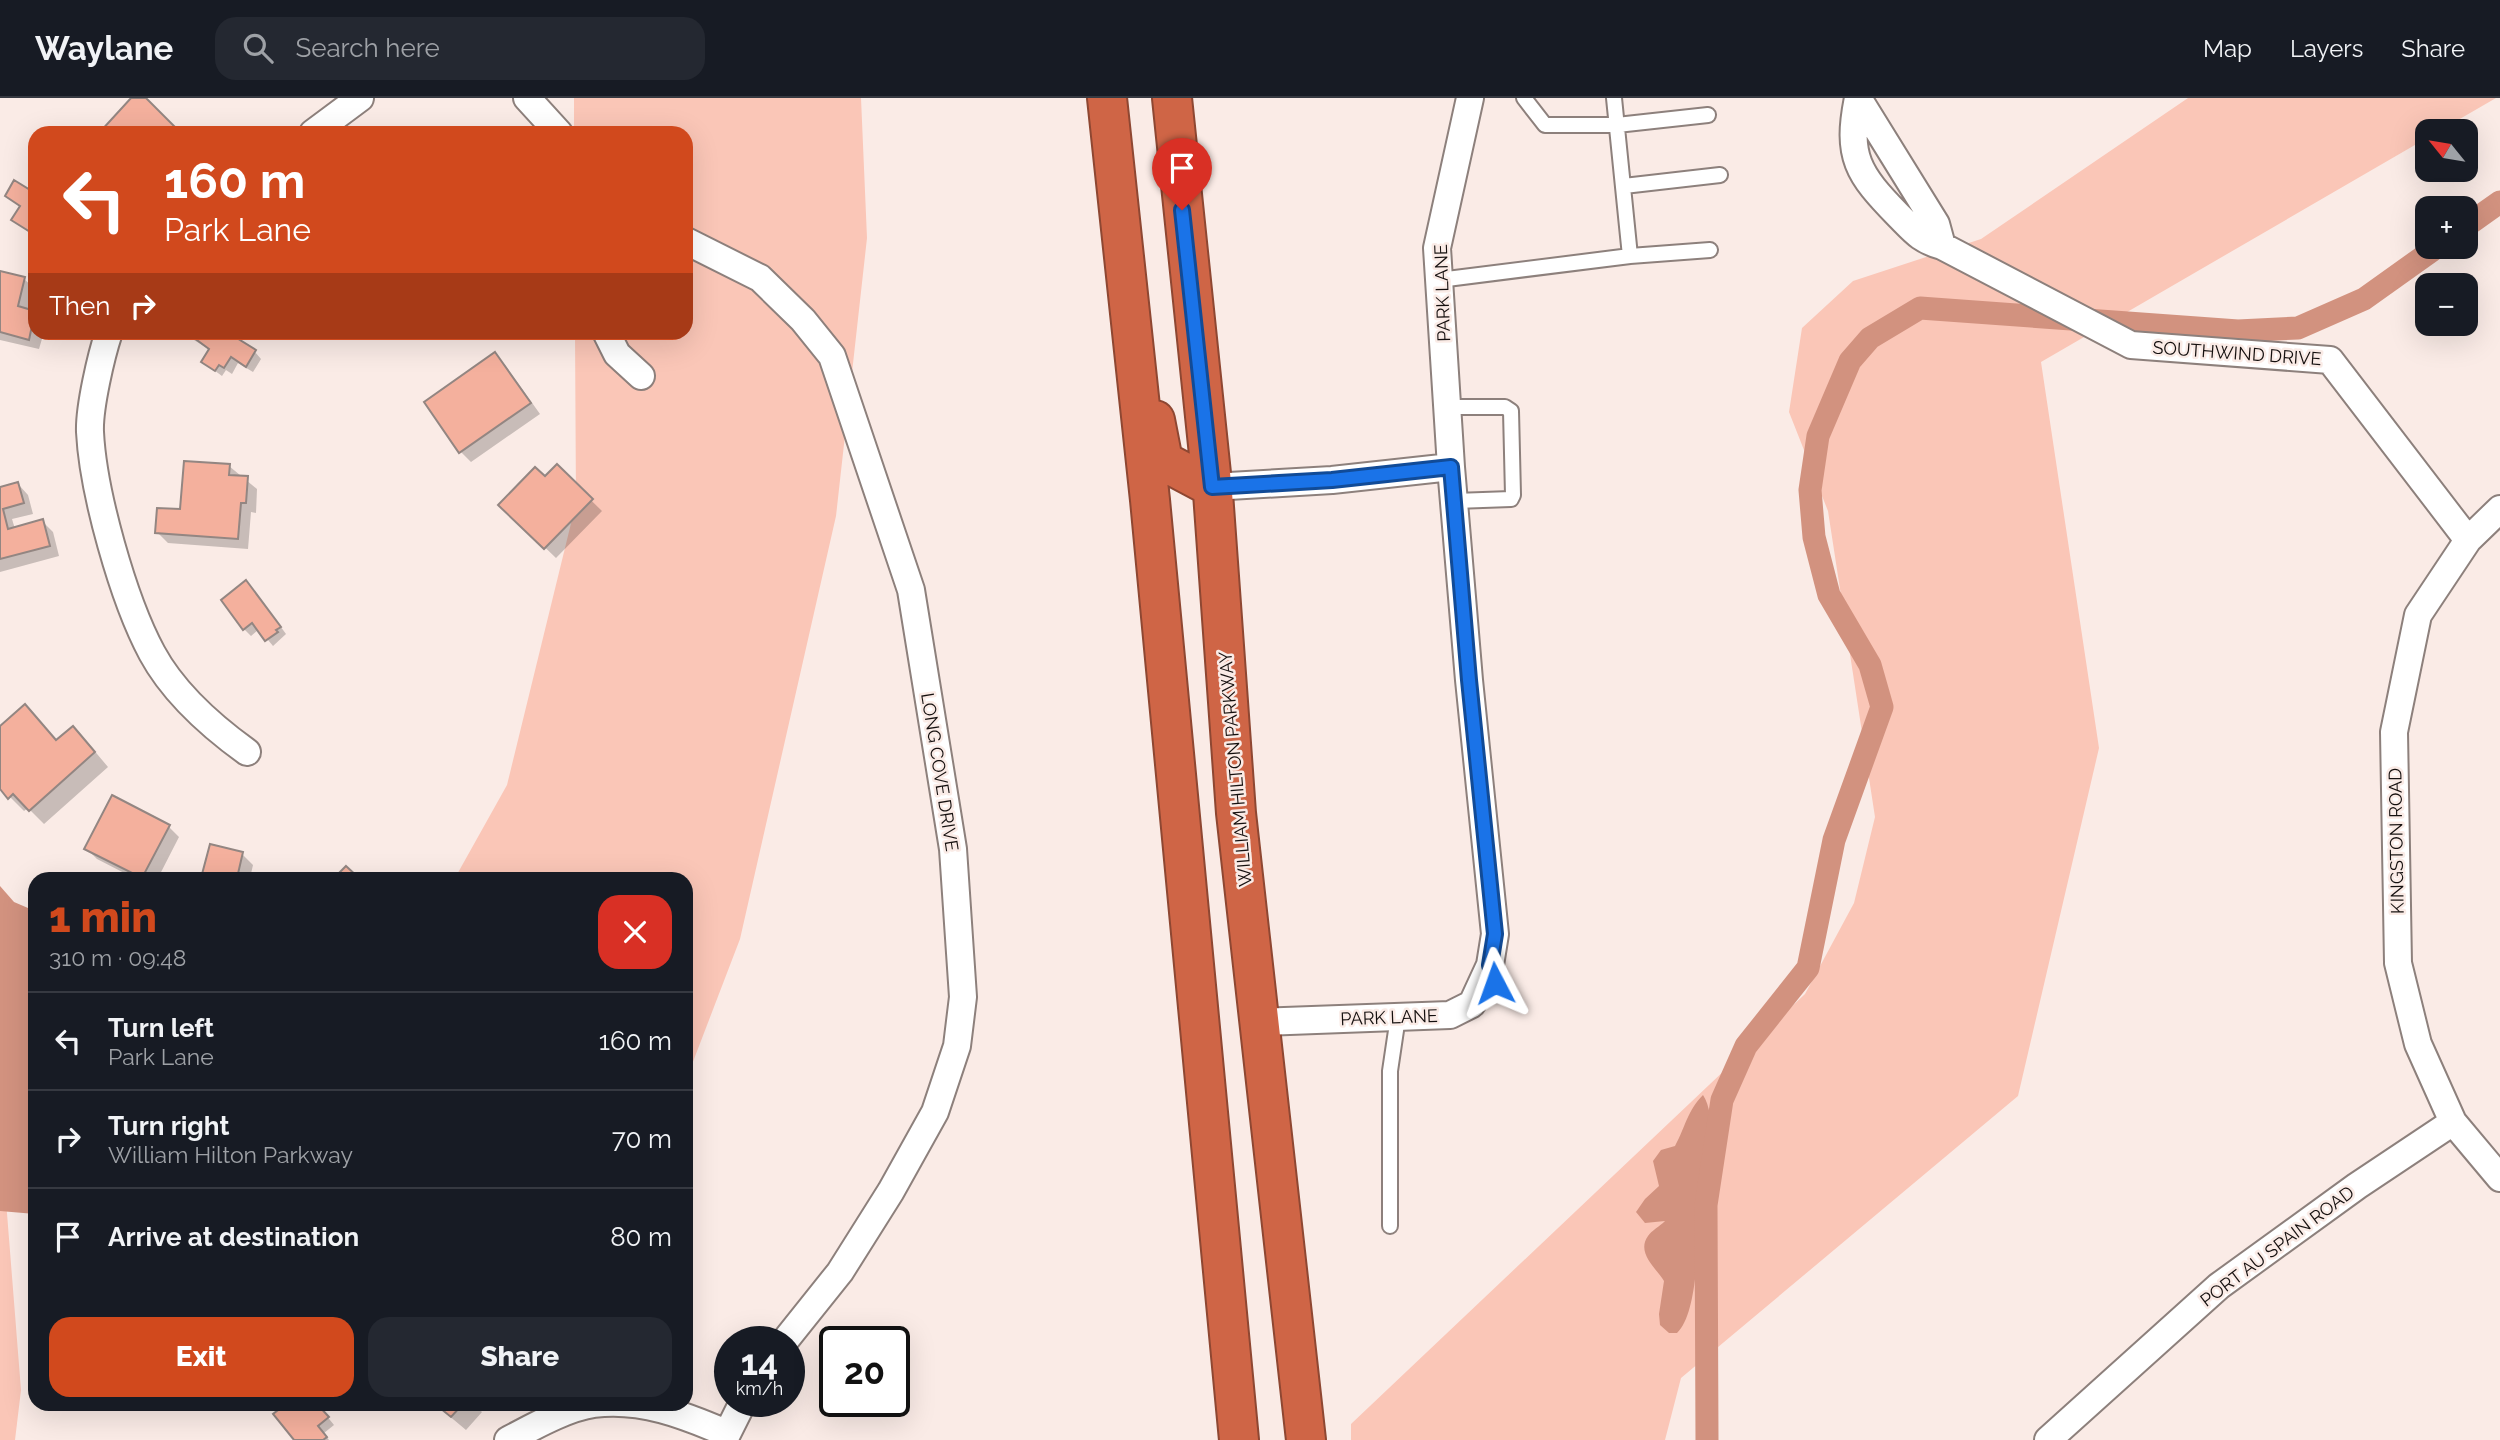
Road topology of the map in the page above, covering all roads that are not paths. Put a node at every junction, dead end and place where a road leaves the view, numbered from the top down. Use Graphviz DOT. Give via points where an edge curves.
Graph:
graph roads {
  1 [pos="360,98"];
  2 [pos="527,98"];
  3 [pos="1107,98"];
  4 [pos="1172,98"];
  5 [pos="1470,98"];
  6 [pos="1524,98"];
  7 [pos="1614,98"];
  8 [pos="1858,98"];
  9 [pos="1708,116"];
  10 [pos="1616,125"];
  11 [pos="322,126"];
  12 [pos="553,126"];
  13 [pos="1720,175"];
  14 [pos="1624,186"];
  15 [pos="693,244"];
  16 [pos="1942,246"];
  17 [pos="1710,250"];
  18 [pos="1630,256"];
  19 [pos="1439,280"];
  20 [pos="1128,295"];
  21 [pos="106,340"];
  22 [pos="610,340"];
  23 [pos="641,376"];
  24 [pos="1448,407"];
  25 [pos="1451,467"];
  26 [pos="1212,487"];
  27 [pos="1454,501"];
  28 [pos="2500,509"];
  29 [pos="2468,540"];
  30 [pos="247,752"];
  31 [pos="1398,1017"];
  32 [pos="1260,1022"];
  33 [pos="2453,1122"];
  34 [pos="2500,1178"];
  35 [pos="1390,1226"];
  36 [pos="797,1326"];
  37 [pos="573,1411"];
  38 [pos="666,1411"];
  39 [pos="735,1417"];
  40 [pos="725,1436"];
  41 [pos="508,1440"];
  42 [pos="1239,1440"];
  43 [pos="1306,1440"];
  44 [pos="2048,1440"];
  1 -- 11 [label="street"];
  2 -- 12 [label="street"];
  3 -- 20 [label="highway"];
  4 -- 26 [label="highway, WILLIAM HILTON PARKWAY"];
  5 -- 19 [label="street, PARK LANE" via="1437,248"];
  6 -- 10 [label="lane" via="1545,125"];
  7 -- 10 [label="lane"];
  8 -- 16 [label="street, SOUTHWIND DRIVE" via="1936,224"];
  8 -- 16 [label="street, SOUTHWIND DRIVE" via="1853,141 1861,173 1923,241"];
  9 -- 10 [label="lane"];
  10 -- 14 [label="lane"];
  13 -- 14 [label="lane"];
  14 -- 18 [label="lane"];
  15 -- 36 [label="street, LONG COVE DRIVE" via="760,278 832,356 911,590 953,849 963,998 957,1046 935,1112 891,1191 840,1272"];
  16 -- 29 [label="street, SOUTHWIND DRIVE" via="2132,345 2330,360"];
  17 -- 18 [label="lane"];
  18 -- 19 [label="lane"];
  19 -- 24 [label="street, PARK LANE"];
  20 -- 26 [label="highway" via="1163,461"];
  20 -- 42 [label="highway"];
  21 -- 30 [label="street" via="90,430 111,544 132,607 152,654 181,692 210,725"];
  22 -- 23 [label="street" via="617,354"];
  24 -- 25 [label="street, PARK LANE"];
  24 -- 27 [label="lane" via="1505,407 1511,411 1511,499"];
  25 -- 26 [label="street"];
  25 -- 27 [label="street, PARK LANE"];
  26 -- 32 [label="highway, WILLIAM HILTON PARKWAY" via="1237,813"];
  27 -- 31 [label="street, PARK LANE" via="1495,934 1492,974 1472,1004 1450,1016"];
  28 -- 29 [label="street, KINGSTON ROAD"];
  29 -- 33 [label="street, KINGSTON ROAD" via="2418,615 2394,732 2398,962 2418,1044"];
  31 -- 32 [label="street, PARK LANE"];
  31 -- 35 [label="lane" via="1390,1071"];
  32 -- 43 [label="highway, WILLIAM HILTON PARKWAY"];
  33 -- 34 [label="street, KINGSTON ROAD"];
  33 -- 44 [label="street, PORT AU SPAIN ROAD" via="2219,1286"];
  37 -- 41 [label="street"];
  38 -- 40 [label="street"];
  39 -- 40 [label="street"];
}
